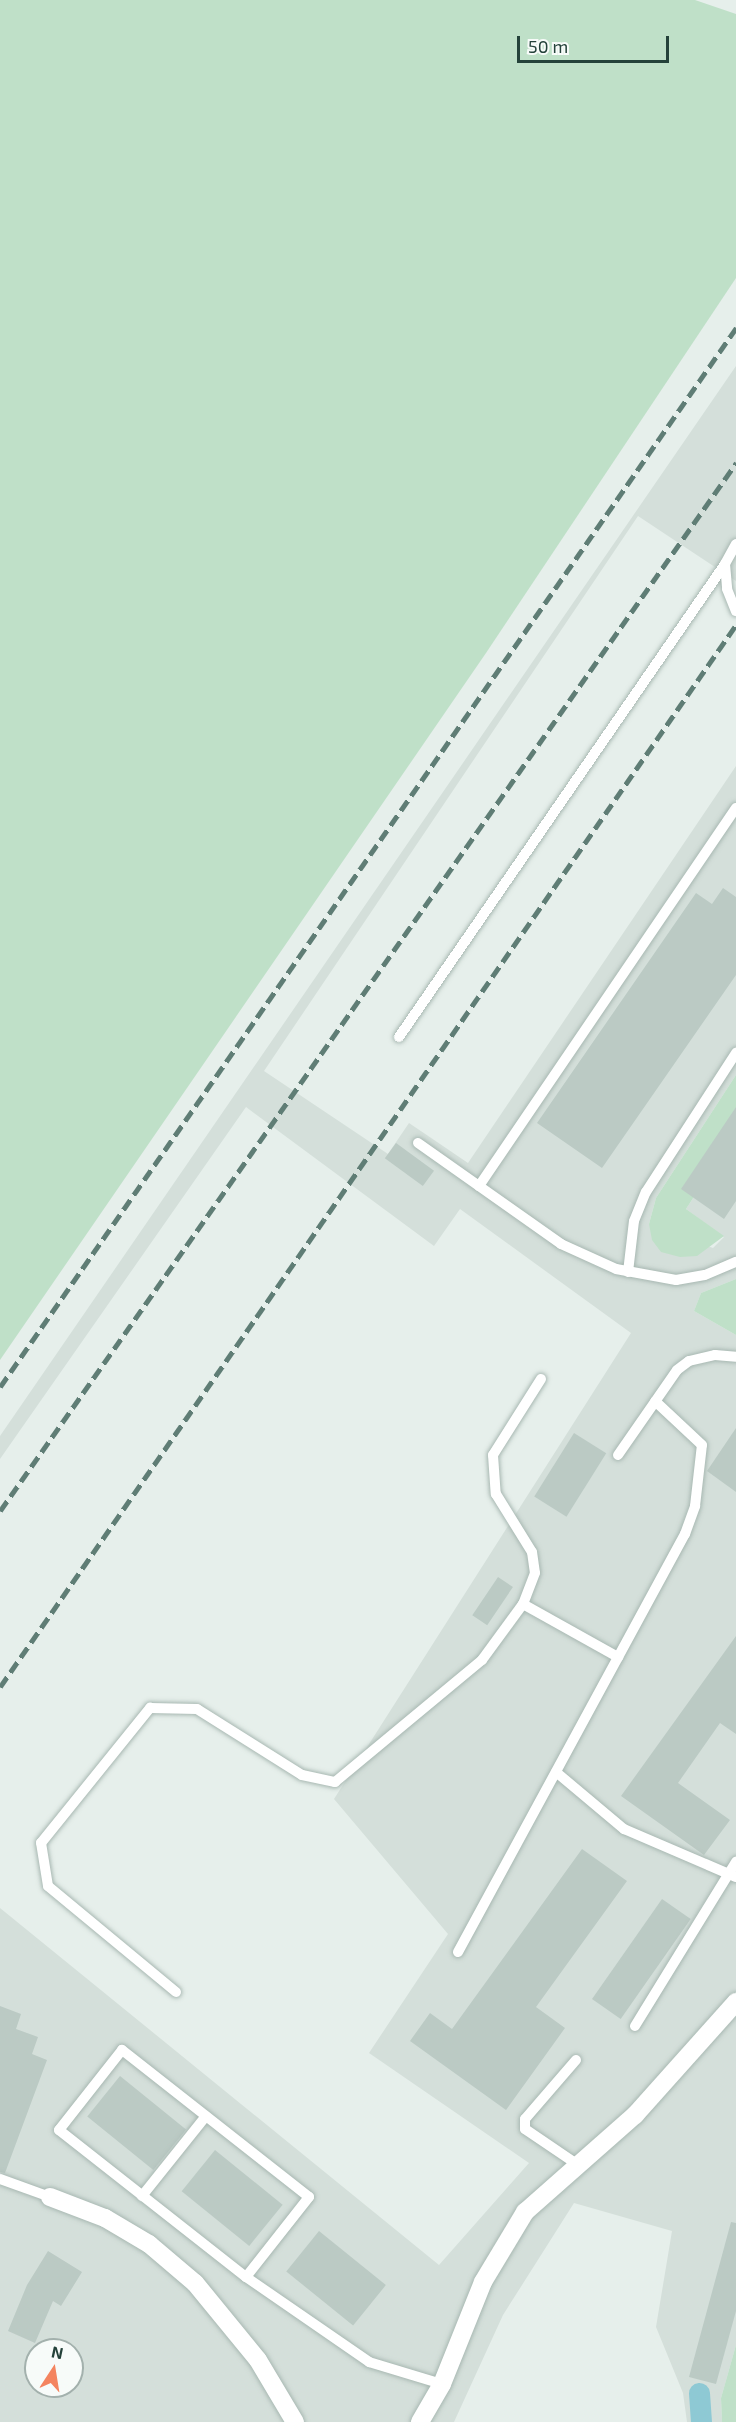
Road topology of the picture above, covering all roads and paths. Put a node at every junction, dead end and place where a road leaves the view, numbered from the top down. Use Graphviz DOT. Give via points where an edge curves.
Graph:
graph roads {
  1 [pos="736,544"];
  2 [pos="725,564"];
  3 [pos="736,611"];
  4 [pos="736,808"];
  5 [pos="399,1037"];
  6 [pos="736,1053"];
  7 [pos="418,1143"];
  8 [pos="479,1186"];
  9 [pos="736,1262"];
  10 [pos="628,1272"];
  11 [pos="736,1357"];
  12 [pos="541,1379"];
  13 [pos="655,1401"];
  14 [pos="618,1455"];
  15 [pos="523,1604"];
  16 [pos="618,1657"];
  17 [pos="556,1772"];
  18 [pos="736,1862"];
  19 [pos="732,1876"];
  20 [pos="458,1952"];
  21 [pos="176,1992"];
  22 [pos="736,2002"];
  23 [pos="635,2026"];
  24 [pos="576,2060"];
  25 [pos="206,2116"];
  26 [pos="578,2165"];
  27 [pos="0,2179"];
  28 [pos="142,2196"];
  29 [pos="50,2197"];
  30 [pos="246,2277"];
  31 [pos="442,2384"];
  32 [pos="295,2422"];
  33 [pos="420,2422"];
  1 -- 2 [label="lane"];
  2 -- 3 [label="lane" via="727,589"];
  2 -- 5 [label="lane"];
  4 -- 8 [label="lane"];
  6 -- 10 [label="lane" via="646,1192 634,1221"];
  7 -- 8 [label="lane"];
  8 -- 10 [label="lane" via="561,1244"];
  9 -- 10 [label="lane" via="705,1275 676,1280"];
  11 -- 13 [label="lane" via="715,1355 689,1361 677,1370"];
  12 -- 15 [label="lane" via="493,1455 496,1494 532,1552 535,1573"];
  13 -- 14 [label="lane"];
  13 -- 16 [label="lane" via="702,1445 700,1482 684,1534"];
  15 -- 16 [label="lane"];
  15 -- 21 [label="lane" via="482,1660 334,1782 302,1775 197,1709 150,1708 41,1843 48,1886"];
  16 -- 17 [label="lane"];
  17 -- 19 [label="lane" via="624,1828"];
  17 -- 20 [label="lane"];
  18 -- 19 [label="lane"];
  19 -- 23 [label="lane"];
  22 -- 26 [label="street" via="635,2115"];
  24 -- 26 [label="lane" via="525,2119 525,2128"];
  25 -- 28 [label="lane"];
  25 -- 28 [label="lane" via="123,2050 108,2067 59,2130"];
  25 -- 30 [label="lane" via="309,2197"];
  26 -- 31 [label="street" via="525,2212 483,2282"];
  27 -- 29 [label="lane"];
  28 -- 30 [label="lane"];
  29 -- 32 [label="street" via="114,2223 148,2244 195,2283 258,2360"];
  30 -- 31 [label="lane" via="369,2362"];
  31 -- 33 [label="street"];
}
